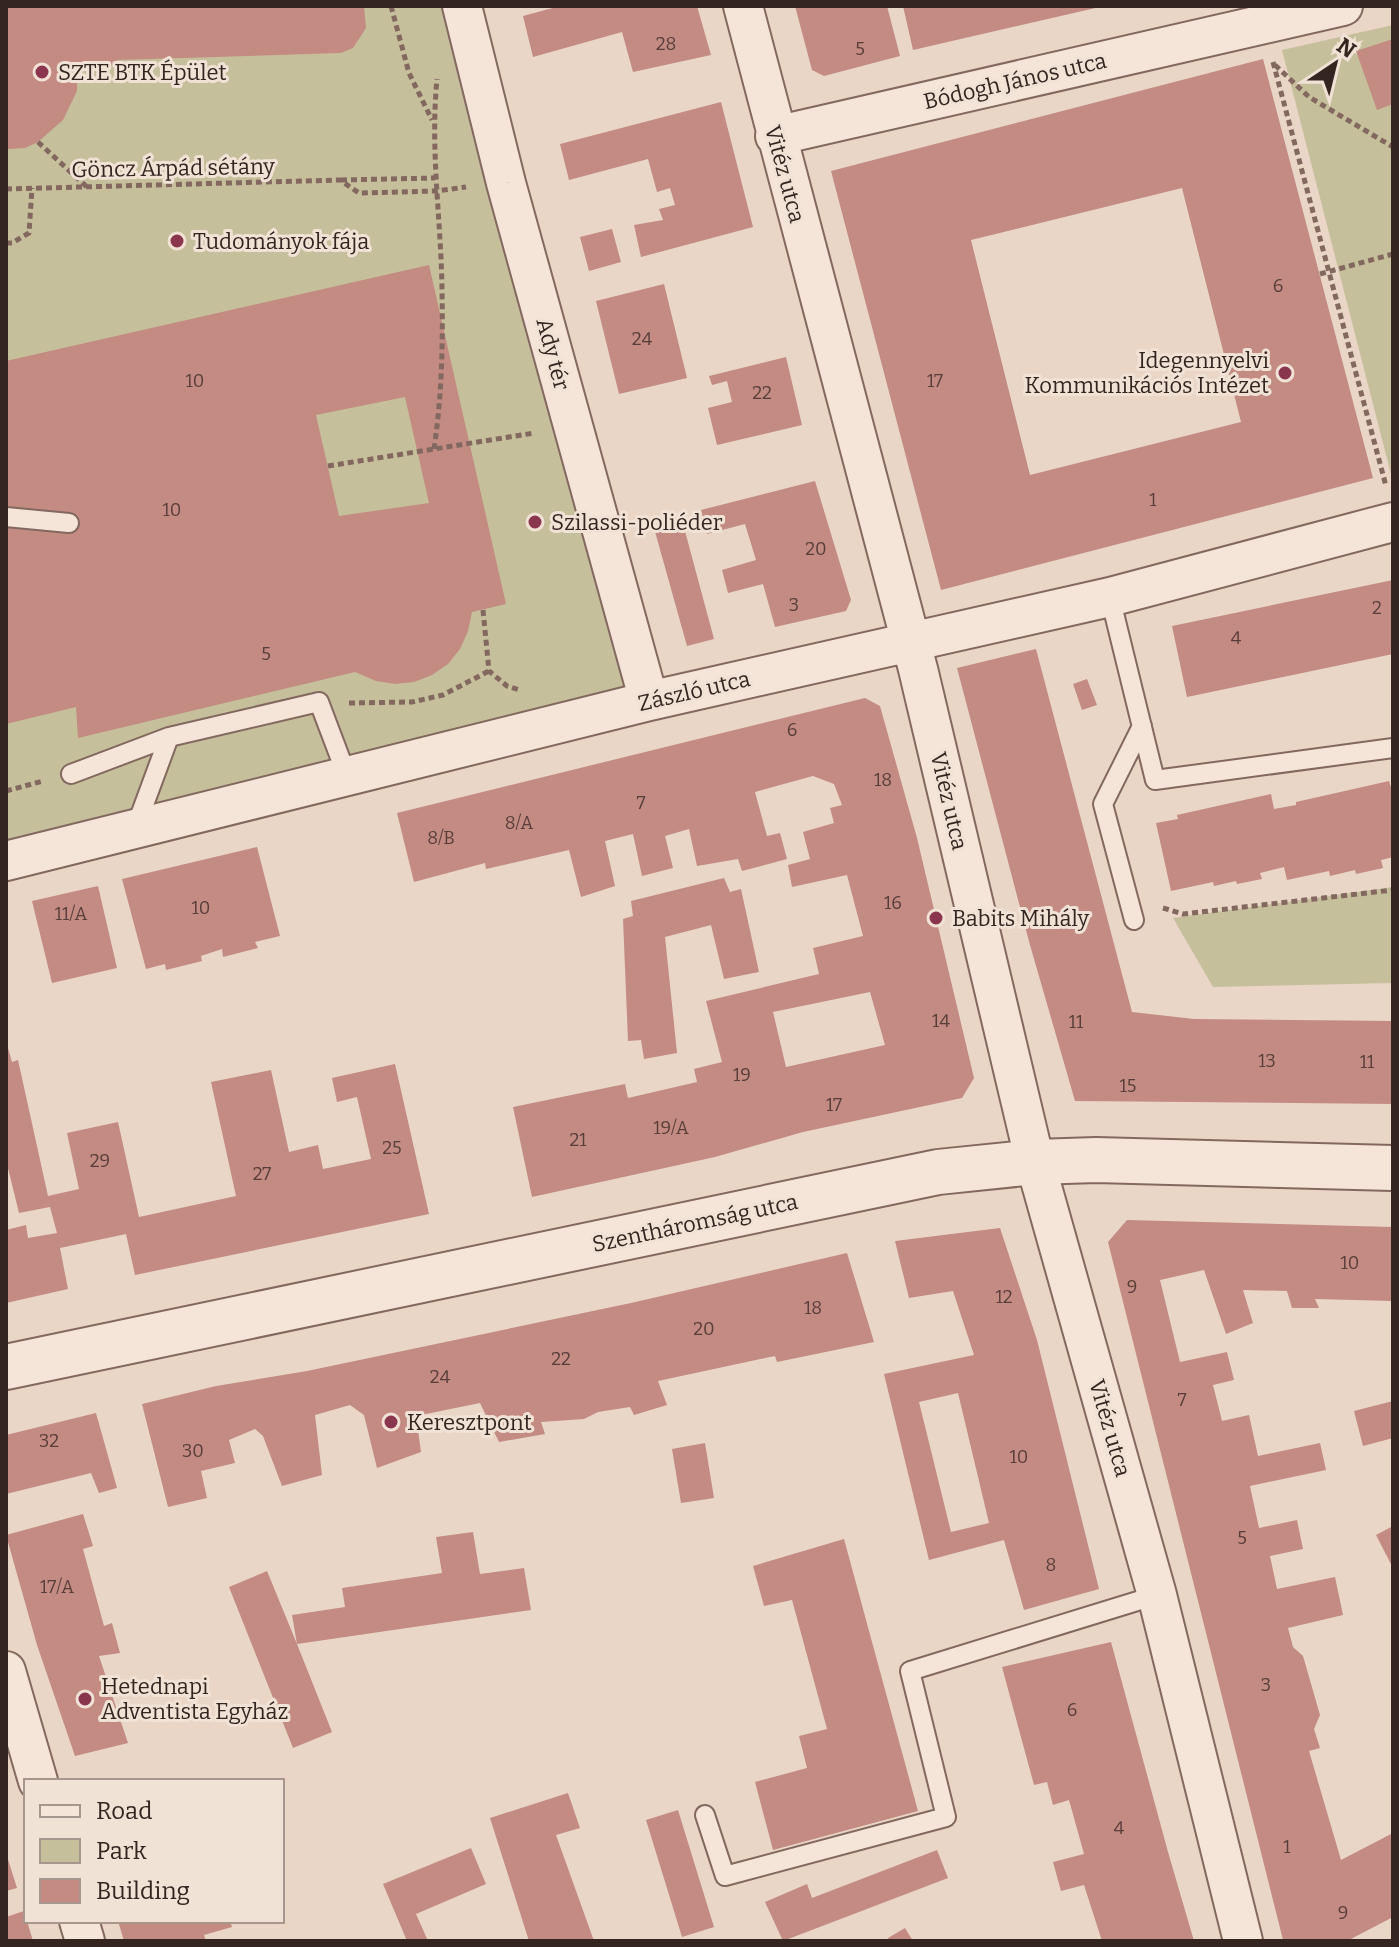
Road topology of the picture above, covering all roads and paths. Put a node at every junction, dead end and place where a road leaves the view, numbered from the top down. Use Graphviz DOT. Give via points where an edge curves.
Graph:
graph roads {
  1 [pos="391,6"];
  2 [pos="462,6"];
  3 [pos="743,6"];
  4 [pos="1343,6"];
  5 [pos="1255,26"];
  6 [pos="1274,64"];
  7 [pos="433,121"];
  8 [pos="775,136"];
  9 [pos="38,142"];
  10 [pos="1393,147"];
  11 [pos="435,178"];
  12 [pos="340,180"];
  13 [pos="506,183"];
  14 [pos="87,187"];
  15 [pos="32,188"];
  16 [pos="6,189"];
  17 [pos="436,191"];
  18 [pos="6,243"];
  19 [pos="1393,254"];
  20 [pos="1329,271"];
  21 [pos="1320,274"];
  22 [pos="544,431"];
  23 [pos="434,449"];
  24 [pos="328,466"];
  25 [pos="1388,512"];
  26 [pos="6,517"];
  27 [pos="69,523"];
  28 [pos="1110,597"];
  29 [pos="483,610"];
  30 [pos="911,642"];
  31 [pos="489,671"];
  32 [pos="522,690"];
  33 [pos="649,701"];
  34 [pos="319,702"];
  35 [pos="1142,726"];
  36 [pos="169,737"];
  37 [pos="1393,748"];
  38 [pos="71,774"];
  39 [pos="347,776"];
  40 [pos="6,791"];
  41 [pos="135,829"];
  42 [pos="6,861"];
  43 [pos="1393,890"];
  44 [pos="1127,896"];
  45 [pos="1134,920"];
  46 [pos="1035,1162"];
  47 [pos="1393,1168"];
  48 [pos="6,1367"];
  49 [pos="1157,1595"];
  50 [pos="6,1671"];
  51 [pos="37,1779"];
  52 [pos="705,1815"];
  53 [pos="1243,1941"];
  1 -- 7 [label="path" via="409,73"];
  2 -- 13 [label="street, Ady tér"];
  3 -- 8 [label="street, Vitéz utca"];
  4 -- 5 [label="street, Bódogh János utca"];
  5 -- 6 [label="path"];
  5 -- 8 [label="street, Bódogh János utca"];
  6 -- 10 [label="path" via="1309,97"];
  6 -- 20 [label="path"];
  8 -- 30 [label="street, Vitéz utca"];
  9 -- 14 [label="path"];
  11 -- 12 [label="path, Göncz Árpád sétány"];
  12 -- 14 [label="path, Göncz Árpád sétány"];
  12 -- 17 [label="path, Göncz Árpád sétány" via="359,193"];
  13 -- 17 [label="path, Göncz Árpád sétány"];
  13 -- 33 [label="street, Ady tér"];
  14 -- 15 [label="path, Göncz Árpád sétány"];
  15 -- 16 [label="path, Göncz Árpád sétány"];
  15 -- 18 [label="path" via="29,233"];
  17 -- 23 [label="path" via="442,288"];
  19 -- 20 [label="path"];
  20 -- 21 [label="path"];
  20 -- 25 [label="path"];
  22 -- 23 [label="path"];
  23 -- 24 [label="path"];
  25 -- 28 [label="street, Zászló utca"];
  26 -- 27 [label="lane"];
  28 -- 30 [label="street, Zászló utca"];
  28 -- 35 [label="lane"];
  29 -- 31 [label="path"];
  30 -- 33 [label="street, Zászló utca"];
  30 -- 46 [label="street, Vitéz utca"];
  31 -- 32 [label="path" via="507,686"];
  31 -- 34 [label="path" via="443,695 412,702"];
  33 -- 39 [label="street, Zászló utca"];
  34 -- 36 [label="lane"];
  34 -- 39 [label="lane"];
  35 -- 37 [label="lane" via="1155,780"];
  35 -- 44 [label="lane" via="1103,804"];
  36 -- 38 [label="lane"];
  36 -- 41 [label="lane"];
  38 -- 40 [label="path"];
  39 -- 41 [label="street, Zászló utca"];
  41 -- 42 [label="street, Zászló utca"];
  43 -- 44 [label="path" via="1183,914"];
  44 -- 45 [label="lane"];
  46 -- 47 [label="street, Szentháromság utca"];
  46 -- 48 [label="street, Szentháromság utca" via="938,1172"];
  46 -- 49 [label="street, Vitéz utca"];
  49 -- 52 [label="lane" via="910,1671 946,1817 725,1876"];
  49 -- 53 [label="street, Vitéz utca"];
  50 -- 51 [label="street"];
}
